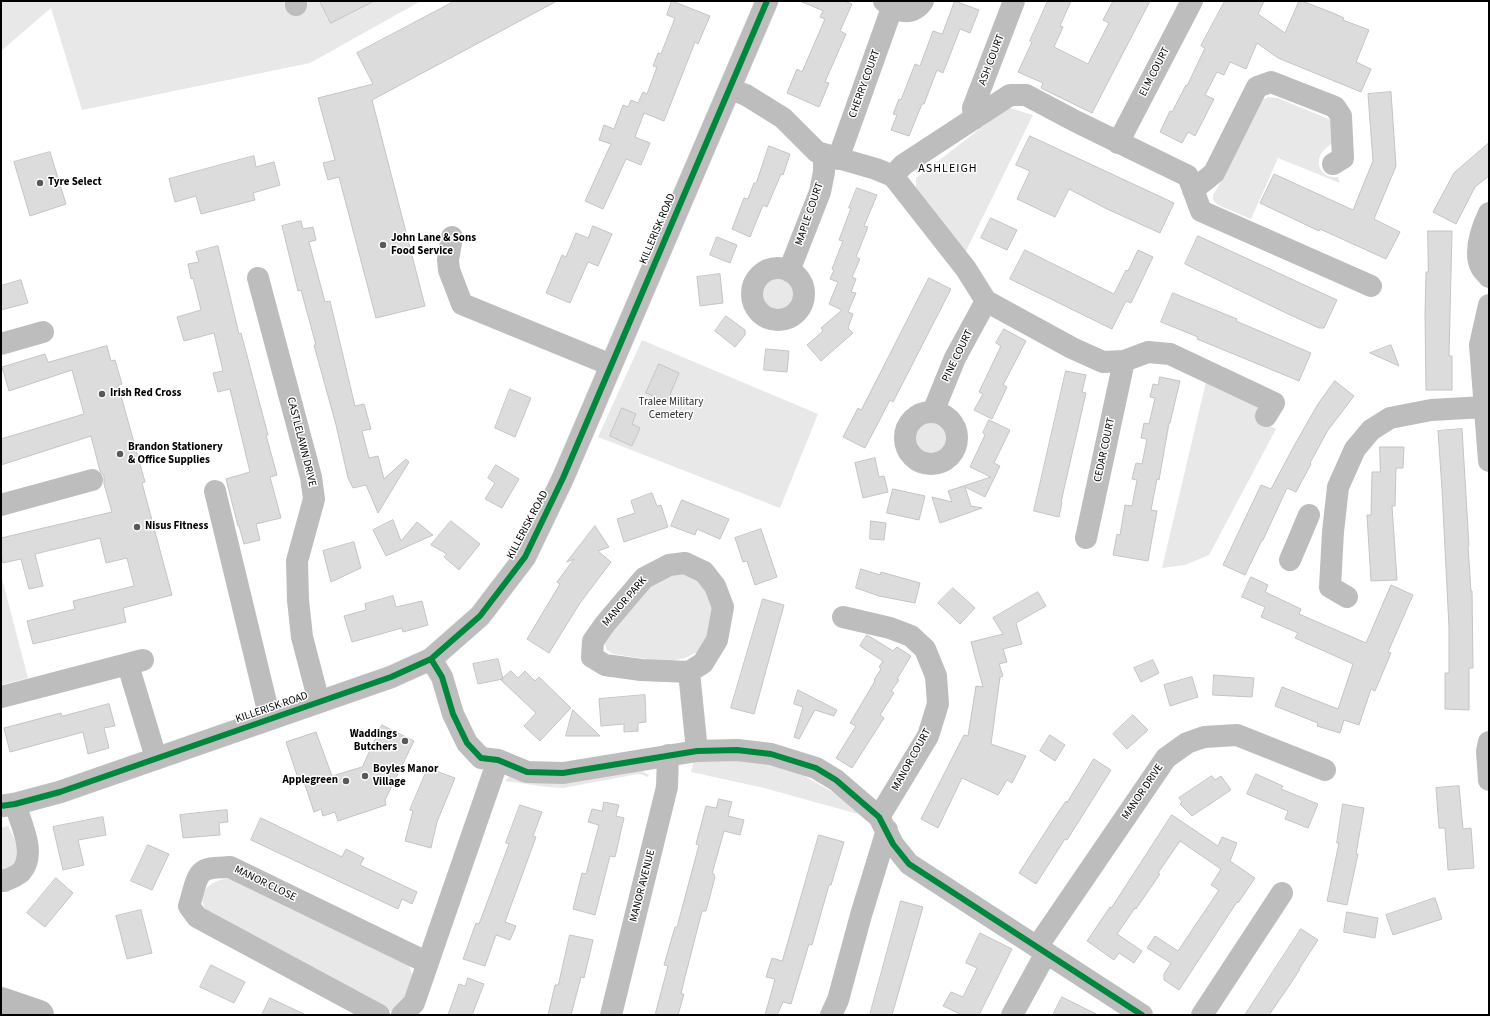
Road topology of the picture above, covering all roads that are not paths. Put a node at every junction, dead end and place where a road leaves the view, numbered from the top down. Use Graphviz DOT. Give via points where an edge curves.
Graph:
graph roads {
  1 [pos="767,1"];
  2 [pos="923,1"];
  3 [pos="1014,1"];
  4 [pos="1192,1"];
  5 [pos="888,5"];
  6 [pos="730,89"];
  7 [pos="974,119"];
  8 [pos="1118,143"];
  9 [pos="831,157"];
  10 [pos="1333,164"];
  11 [pos="893,176"];
  12 [pos="1193,190"];
  13 [pos="1489,213"];
  14 [pos="452,237"];
  15 [pos="789,271"];
  16 [pos="1489,277"];
  17 [pos="258,278"];
  18 [pos="1371,286"];
  19 [pos="986,301"];
  20 [pos="1489,305"];
  21 [pos="43,332"];
  22 [pos="1,344"];
  23 [pos="1124,361"];
  24 [pos="610,365"];
  25 [pos="1485,407"];
  26 [pos="934,412"];
  27 [pos="1266,416"];
  28 [pos="1489,462"];
  29 [pos="92,480"];
  30 [pos="215,491"];
  31 [pos="1,505"];
  32 [pos="1333,535"];
  33 [pos="1086,538"];
  34 [pos="1290,560"];
  35 [pos="1347,597"];
  36 [pos="843,617"];
  37 [pos="431,659"];
  38 [pos="689,672"];
  39 [pos="1,697"];
  40 [pos="319,702"];
  41 [pos="270,719"];
  42 [pos="697,751"];
  43 [pos="668,755"];
  44 [pos="156,758"];
  45 [pos="498,760"];
  46 [pos="1325,770"];
  47 [pos="8,805"];
  48 [pos="883,824"];
  49 [pos="1,880"];
  50 [pos="1282,893"];
  51 [pos="1042,950"];
  52 [pos="428,963"];
  53 [pos="379,1015"];
  54 [pos="402,1015"];
  55 [pos="611,1015"];
  56 [pos="831,1015"];
  57 [pos="1012,1015"];
  58 [pos="1142,1015"];
  59 [pos="1202,1015"];
  1 -- 6 [label="street, KILLERISK ROAD"];
  2 -- 5 [label="street, CHERRY COURT" via="915,9 907,11 900,11"];
  3 -- 7 [label="street, ASH COURT" via="973,108"];
  4 -- 8 [label="street, ELM COURT"];
  5 -- 9 [label="street, CHERRY COURT"];
  6 -- 9 [label="street" via="746,95 783,118 817,152"];
  6 -- 24 [label="street, KILLERISK ROAD"];
  7 -- 8 [label="street" via="1010,95 1026,95"];
  7 -- 11 [label="street" via="903,165"];
  8 -- 12 [label="street" via="1188,176"];
  9 -- 11 [label="street"];
  9 -- 15 [label="street, MAPLE COURT"];
  10 -- 12 [label="street" via="1344,158 1341,116 1335,107 1271,82 1257,88 1214,173"];
  11 -- 19 [label="street" via="966,269"];
  12 -- 18 [label="street" via="1201,211"];
  13 -- 16 [label="street" via="1482,226 1478,247 1481,267"];
  14 -- 24 [label="street" via="449,270 462,304"];
  17 -- 40 [label="street, CASTLELAWN DRIVE" via="311,477 314,499 297,561 298,600 302,637"];
  19 -- 23 [label="street" via="1103,362"];
  19 -- 26 [label="street, PINE COURT" via="954,358"];
  20 -- 25 [label="street" via="1480,345"];
  21 -- 22 [label="street"];
  23 -- 27 [label="street" via="1148,352 1170,354 1274,403"];
  23 -- 33 [label="street, CEDAR COURT"];
  24 -- 37 [label="street, KILLERISK ROAD" via="563,478 525,557 480,616"];
  25 -- 28 [label="street"];
  25 -- 32 [label="street" via="1431,410 1390,418 1370,430 1355,449 1338,487"];
  29 -- 31 [label="street"];
  30 -- 41 [label="street"];
  32 -- 34 [label="street" via="1306,522"];
  32 -- 35 [label="street" via="1330,588"];
  36 -- 48 [label="street, MANOR COURT" via="890,628 911,636 925,649 936,676 938,704 928,736"];
  37 -- 40 [label="street, KILLERISK ROAD" via="391,677"];
  37 -- 45 [label="street" via="442,677 453,714 467,743 481,758"];
  38 -- 38 [label="street, MANOR PARK" via="704,663 717,640 723,607 715,586 704,572 685,563 669,565 644,578 593,641 592,657 605,665"];
  38 -- 42 [label="street"];
  39 -- 44 [label="street" via="136,662"];
  40 -- 41 [label="street, KILLERISK ROAD"];
  41 -- 44 [label="street, KILLERISK ROAD"];
  42 -- 43 [label="street"];
  42 -- 48 [label="street" via="737,750 771,754 816,768 836,780"];
  43 -- 45 [label="street" via="563,774 527,772"];
  43 -- 55 [label="street, MANOR AVENUE" via="667,787"];
  44 -- 47 [label="street, KILLERISK ROAD" via="60,792"];
  45 -- 52 [label="street"];
  46 -- 51 [label="street, MANOR DRIVE" via="1237,735 1204,737 1187,743 1166,758"];
  47 -- 49 [label="street" via="27,842 28,860 20,873"];
  48 -- 51 [label="street" via="893,844 909,864"];
  48 -- 56 [label="street, MANOR COURT" via="838,1000"];
  50 -- 59 [label="street"];
  51 -- 57 [label="street, MANOR DRIVE"];
  51 -- 58 [label="street"];
  52 -- 53 [label="street, MANOR CLOSE" via="230,867 212,868 201,873 189,906 197,917"];
  52 -- 54 [label="street" via="414,1003"];
}
